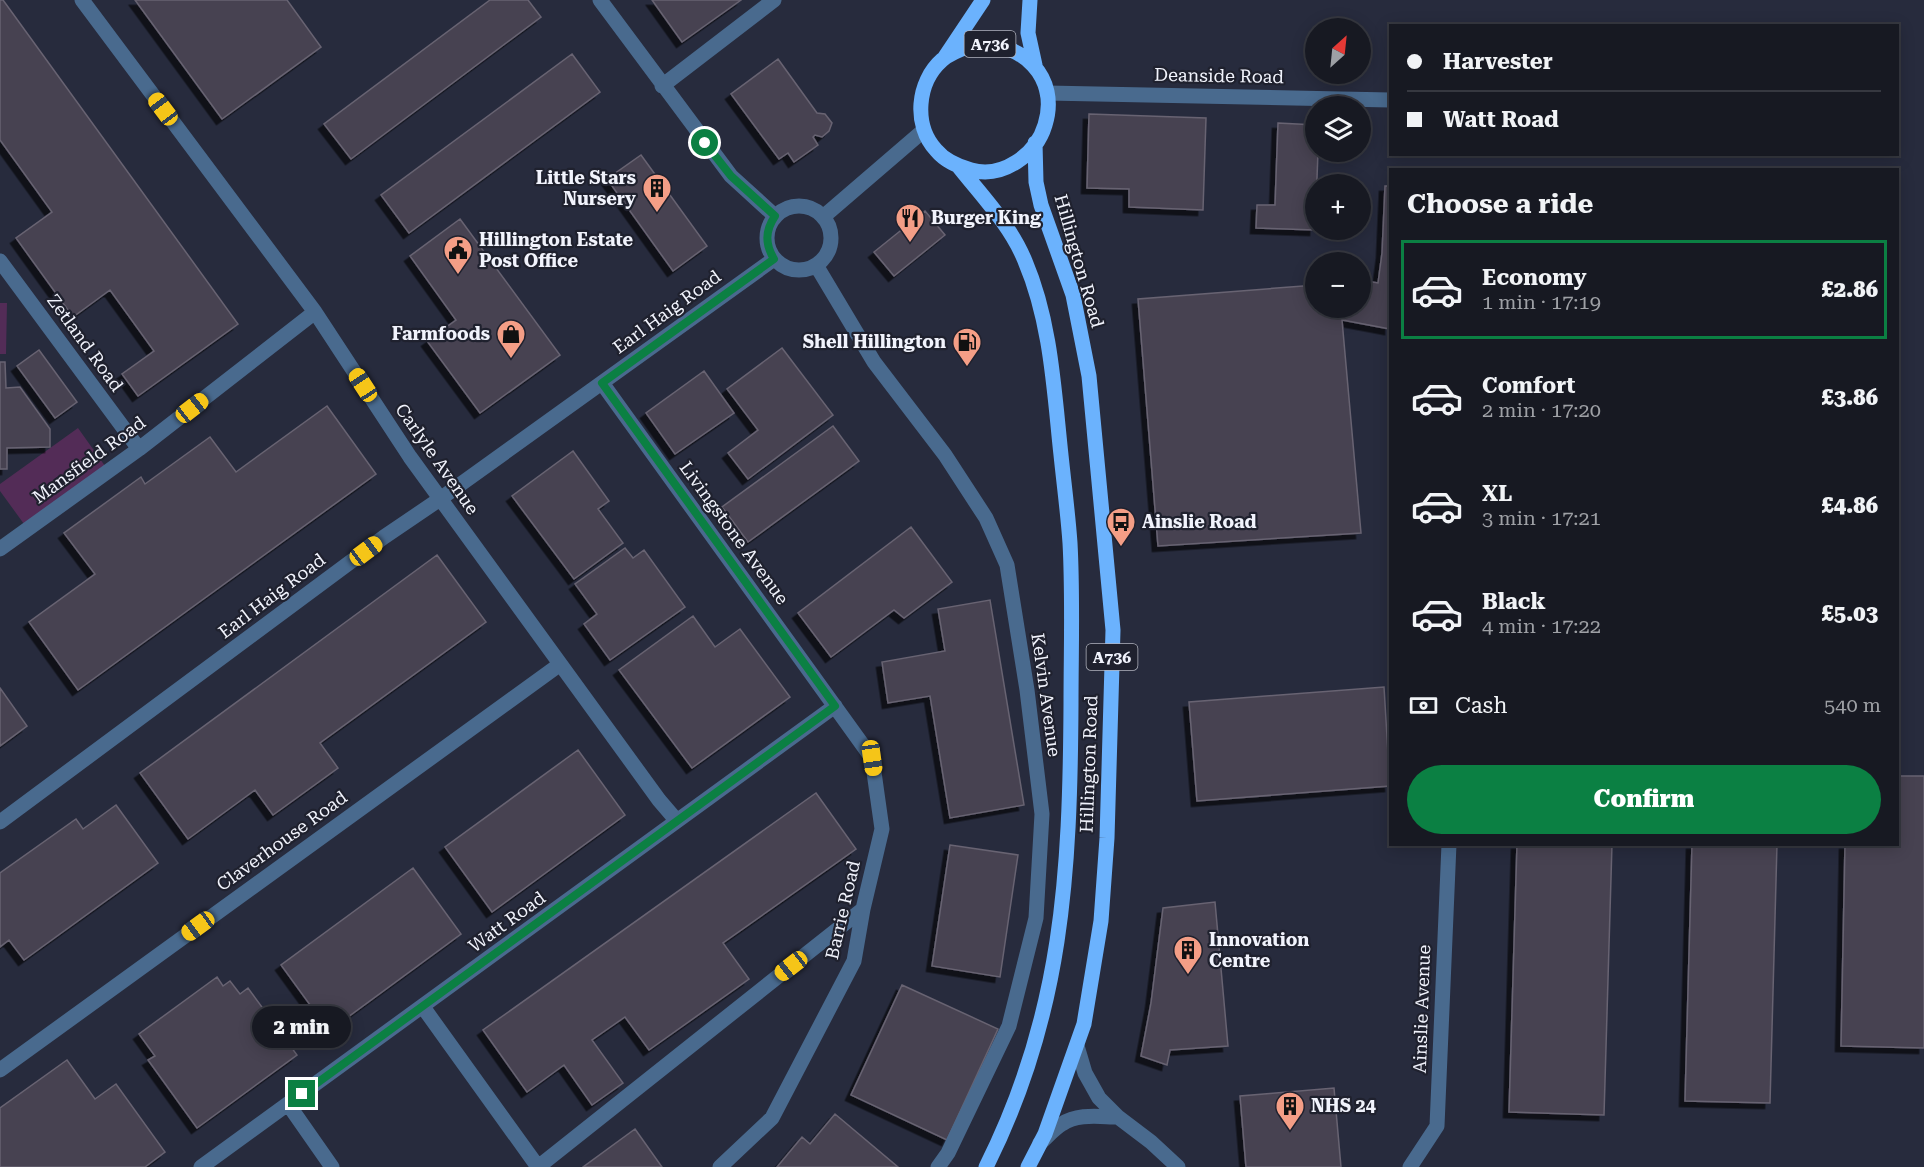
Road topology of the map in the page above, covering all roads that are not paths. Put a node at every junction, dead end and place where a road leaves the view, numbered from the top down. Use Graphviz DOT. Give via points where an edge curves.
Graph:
graph roads {
  1 [pos="82,0"];
  2 [pos="600,0"];
  3 [pos="774,0"];
  4 [pos="983,0"];
  5 [pos="1030,0"];
  6 [pos="943,59"];
  7 [pos="1035,65"];
  8 [pos="662,86"];
  9 [pos="1047,93"];
  10 [pos="1389,100"];
  11 [pos="923,131"];
  12 [pos="1035,143"];
  13 [pos="959,167"];
  14 [pos="775,216"];
  15 [pos="824,217"];
  16 [pos="774,259"];
  17 [pos="0,261"];
  18 [pos="816,265"];
  19 [pos="315,312"];
  20 [pos="602,383"];
  21 [pos="139,448"];
  22 [pos="440,499"];
  23 [pos="0,549"];
  24 [pos="559,665"];
  25 [pos="835,706"];
  26 [pos="677,821"];
  27 [pos="0,822"];
  28 [pos="1449,846"];
  29 [pos="863,909"];
  30 [pos="423,1007"];
  31 [pos="1077,1046"];
  32 [pos="0,1070"];
  33 [pos="288,1104"];
  34 [pos="1118,1117"];
  35 [pos="1040,1143"];
  36 [pos="201,1167"];
  37 [pos="332,1167"];
  38 [pos="538,1167"];
  39 [pos="720,1167"];
  40 [pos="938,1167"];
  41 [pos="986,1167"];
  42 [pos="1028,1167"];
  43 [pos="1178,1167"];
  44 [pos="1410,1167"];
  1 -- 19 [label="street, Carlyle Avenue"];
  2 -- 8 [label="street"];
  3 -- 8 [label="street"];
  4 -- 6 [label="main road, A736"];
  5 -- 7 [label="main road, A736" via="1028,33"];
  6 -- 7 [label="main road, A736" via="975,44 987,44 1009,48"];
  6 -- 11 [label="main road, A736" via="932,71 922,95"];
  7 -- 9 [label="main road, A736"];
  8 -- 14 [label="street" via="731,176"];
  9 -- 10 [label="street, Deanside Road"];
  9 -- 12 [label="main road, A736" via="1045,126"];
  11 -- 13 [label="main road, A736" via="942,157"];
  11 -- 15 [label="street"];
  12 -- 13 [label="main road, A736" via="1027,154 1005,169 978,172"];
  12 -- 31 [label="main road, Hillington Road / A736" via="1041,206 1073,294 1089,376 1113,630 1101,921"];
  13 -- 41 [label="main road, Hillington Road / A736" via="1011,234 1035,289 1046,327 1070,543 1069,836 1055,964 1038,1036 1013,1108"];
  14 -- 15 [label="street" via="800,205"];
  14 -- 16 [label="street" via="767,234"];
  15 -- 18 [label="street" via="831,239 824,258"];
  16 -- 18 [label="street" via="795,270"];
  16 -- 20 [label="street, Earl Haig Road"];
  17 -- 21 [label="street, Zetland Road"];
  18 -- 40 [label="street, Kelvin Avenue" via="874,362 945,455 986,518 1007,566 1027,690 1042,814 1036,918 1009,1026"];
  19 -- 21 [label="street, Mansfield Road"];
  19 -- 22 [label="street, Carlyle Avenue"];
  20 -- 22 [label="street, Earl Haig Road"];
  20 -- 25 [label="street, Livingstone Avenue"];
  21 -- 23 [label="street, Mansfield Road"];
  22 -- 24 [label="street, Carlyle Avenue"];
  22 -- 27 [label="street, Earl Haig Road"];
  24 -- 26 [label="street, Carlyle Avenue"];
  24 -- 32 [label="street, Claverhouse Road"];
  25 -- 26 [label="street, Watt Road"];
  25 -- 29 [label="street, Barrie Road" via="872,758 874,770 882,829"];
  26 -- 30 [label="street, Watt Road"];
  28 -- 44 [label="street, Ainslie Avenue" via="1437,1126"];
  29 -- 38 [label="street"];
  29 -- 39 [label="street, Barrie Road" via="854,961 772,1118"];
  30 -- 33 [label="street, Watt Road"];
  30 -- 38 [label="street"];
  31 -- 34 [label="street" via="1091,1088"];
  31 -- 35 [label="main road, Hillington Road / A736"];
  33 -- 36 [label="street, Watt Road"];
  33 -- 37 [label="street"];
  34 -- 35 [label="street" via="1074,1119 1063,1123"];
  34 -- 43 [label="street"];
  35 -- 42 [label="main road, Hillington Road / A736"];
}
